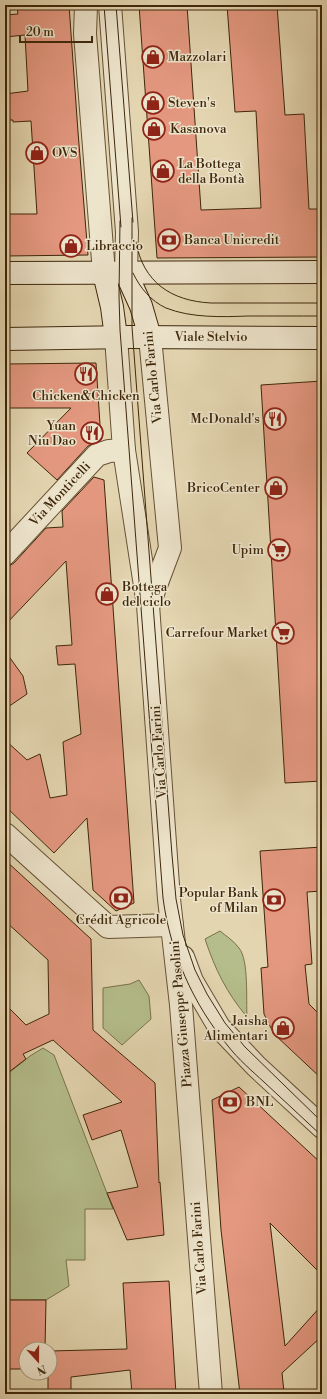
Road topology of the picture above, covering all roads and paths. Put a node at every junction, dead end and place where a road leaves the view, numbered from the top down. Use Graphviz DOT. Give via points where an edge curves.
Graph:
graph roads {
  1 [pos="86,5"];
  2 [pos="110,5"];
  3 [pos="322,272"];
  4 [pos="5,273"];
  5 [pos="104,273"];
  6 [pos="126,273"];
  7 [pos="116,337"];
  8 [pos="150,337"];
  9 [pos="322,338"];
  10 [pos="5,339"];
  11 [pos="124,450"];
  12 [pos="5,554"];
  13 [pos="148,605"];
  14 [pos="5,834"];
  15 [pos="169,899"];
  16 [pos="172,926"];
  17 [pos="189,1103"];
  18 [pos="322,1127"];
  19 [pos="211,1394"];
  1 -- 5 [label="street, Via Carlo Farini" via="85,34"];
  2 -- 6 [label="street, Via Carlo Farini" via="127,232"];
  3 -- 6 [label="street"];
  4 -- 5 [label="street"];
  5 -- 6 [label="street"];
  5 -- 7 [label="street, Via Carlo Farini"];
  6 -- 8 [label="street, Via Carlo Farini" via="141,306"];
  7 -- 8 [label="street, Viale Stelvio"];
  7 -- 10 [label="street, Viale Stelvio"];
  7 -- 11 [label="street, Via Carlo Farini"];
  8 -- 9 [label="street, Viale Stelvio"];
  8 -- 13 [label="street, Via Carlo Farini" via="170,548"];
  11 -- 12 [label="street, Via Monticelli" via="97,455"];
  11 -- 13 [label="street, Via Carlo Farini"];
  13 -- 15 [label="street, Via Carlo Farini"];
  14 -- 16 [label="street, Piazza Giuseppe Pasolini" via="108,927"];
  15 -- 16 [label="street, Piazza Giuseppe Pasolini"];
  16 -- 17 [label="street, Piazza Giuseppe Pasolini"];
  16 -- 18 [label="street, Piazza Giuseppe Pasolini" via="192,981 219,1027 256,1066"];
  17 -- 19 [label="street, Via Carlo Farini"];
}
